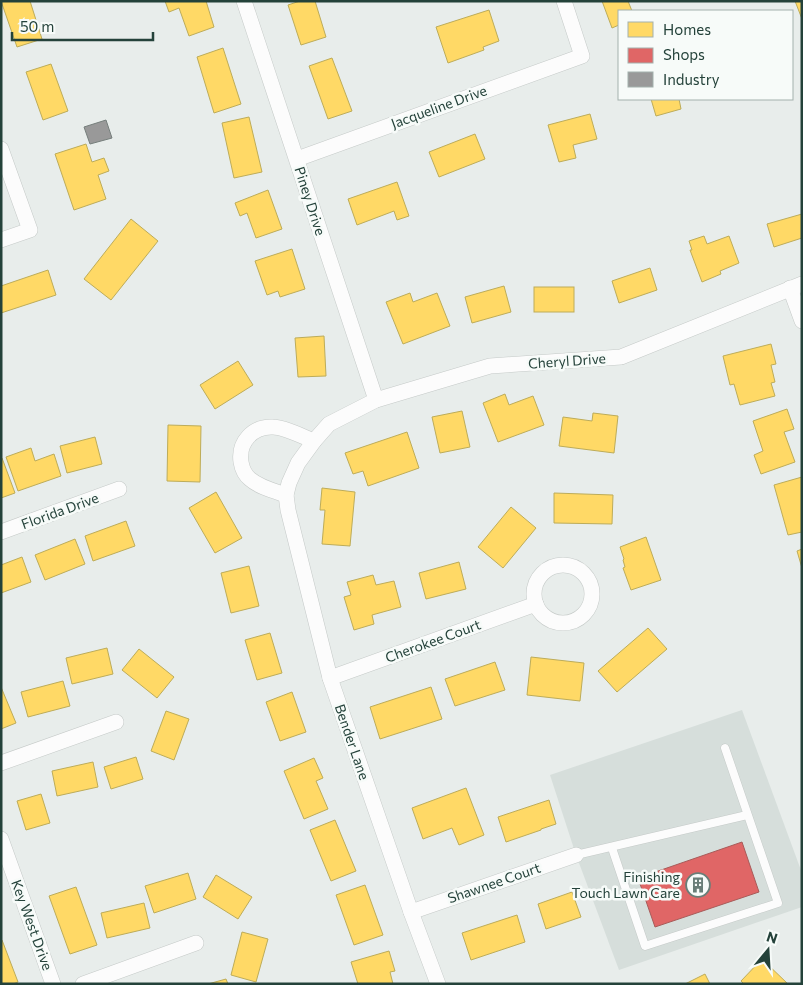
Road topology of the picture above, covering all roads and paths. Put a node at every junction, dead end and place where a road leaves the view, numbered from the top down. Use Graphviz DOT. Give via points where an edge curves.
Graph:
graph roads {
  1 [pos="244,1"];
  2 [pos="564,1"];
  3 [pos="1,149"];
  4 [pos="297,159"];
  5 [pos="1,240"];
  6 [pos="796,286"];
  7 [pos="802,321"];
  8 [pos="376,400"];
  9 [pos="329,424"];
  10 [pos="314,442"];
  11 [pos="119,490"];
  12 [pos="286,495"];
  13 [pos="1,532"];
  14 [pos="536,604"];
  15 [pos="330,678"];
  16 [pos="116,722"];
  17 [pos="725,748"];
  18 [pos="1,763"];
  19 [pos="747,815"];
  20 [pos="1,839"];
  21 [pos="612,848"];
  22 [pos="576,855"];
  23 [pos="411,912"];
  24 [pos="196,943"];
  25 [pos="53,984"];
  26 [pos="83,984"];
  27 [pos="438,984"];
  1 -- 4 [label="street, Piney Drive"];
  2 -- 4 [label="street, Jacqueline Drive" via="582,56"];
  3 -- 5 [label="street" via="30,230"];
  4 -- 8 [label="street, Piney Drive"];
  6 -- 7 [label="street"];
  6 -- 8 [label="street, Cheryl Drive" via="621,357 490,366"];
  8 -- 9 [label="street, Cheryl Drive"];
  9 -- 10 [label="street, Bender Lane"];
  10 -- 12 [label="street, Bender Lane" via="298,463"];
  10 -- 12 [label="street" via="276,427 264,427 253,432 244,443 240,454 243,469 250,479"];
  11 -- 13 [label="street, Florida Drive"];
  12 -- 15 [label="street, Bender Lane"];
  14 -- 15 [label="street, Cherokee Court"];
  15 -- 23 [label="street, Bender Lane"];
  16 -- 18 [label="street"];
  17 -- 19 [label="lane"];
  19 -- 21 [label="lane"];
  19 -- 21 [label="lane" via="778,903 645,946"];
  20 -- 25 [label="street, Key West Drive"];
  21 -- 22 [label="lane"];
  22 -- 23 [label="street, Shawnee Court"];
  23 -- 27 [label="street, Bender Lane"];
  24 -- 26 [label="street"];
}
